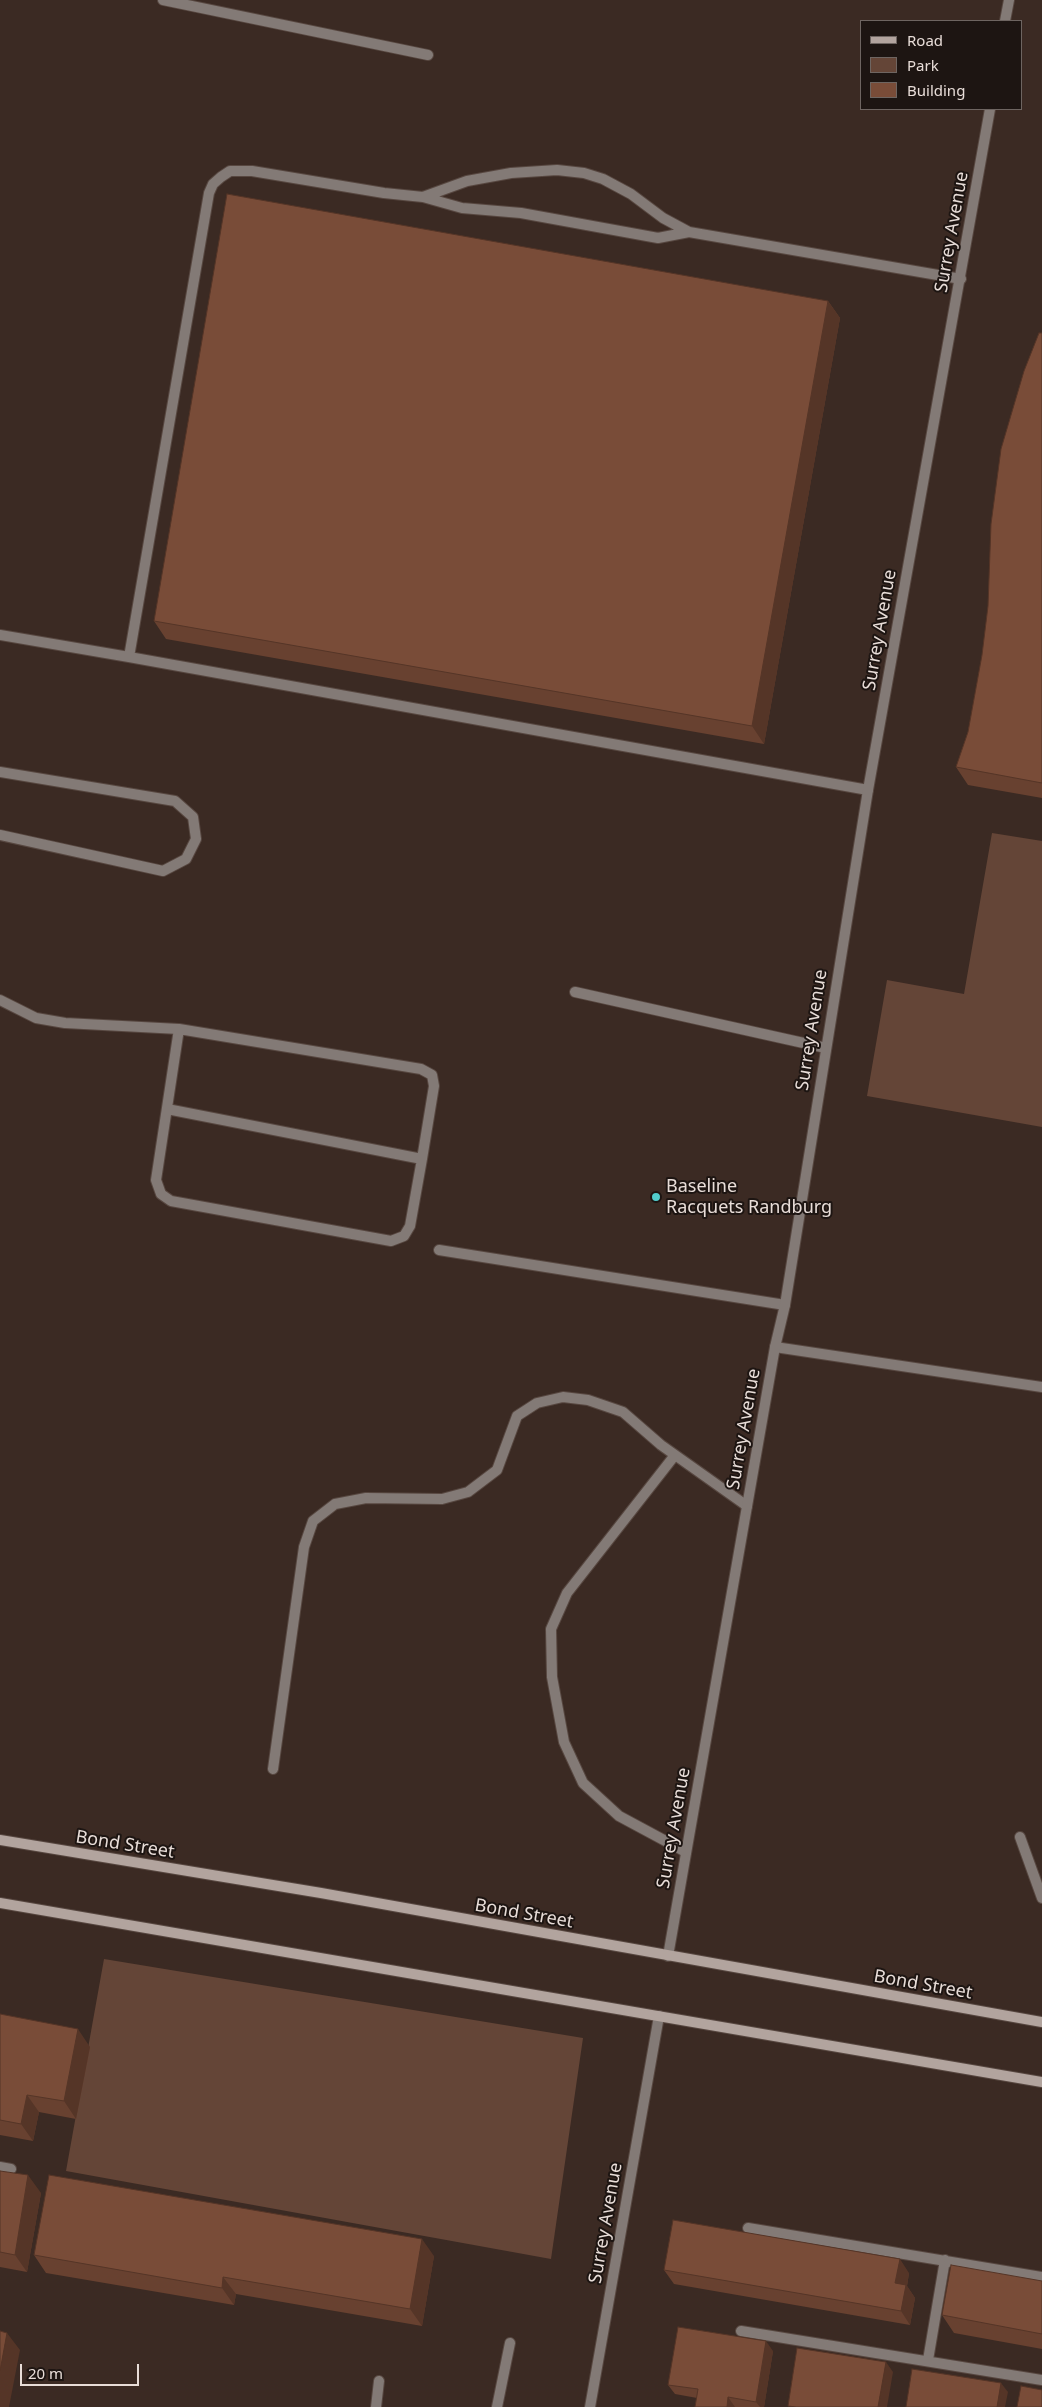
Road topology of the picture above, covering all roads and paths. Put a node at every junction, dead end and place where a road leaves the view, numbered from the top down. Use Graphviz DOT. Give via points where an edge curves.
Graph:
graph roads {
  1 [pos="163,0"];
  2 [pos="1009,0"];
  3 [pos="1005,20"];
  4 [pos="428,54"];
  5 [pos="990,110"];
  6 [pos="423,197"];
  7 [pos="689,232"];
  8 [pos="961,279"];
  9 [pos="0,635"];
  10 [pos="129,657"];
  11 [pos="0,772"];
  12 [pos="868,790"];
  13 [pos="0,835"];
  14 [pos="574,992"];
  15 [pos="0,1000"];
  16 [pos="179,1029"];
  17 [pos="826,1048"];
  18 [pos="167,1109"];
  19 [pos="422,1159"];
  20 [pos="439,1250"];
  21 [pos="785,1305"];
  22 [pos="775,1347"];
  23 [pos="1042,1387"];
  24 [pos="675,1455"];
  25 [pos="747,1506"];
  26 [pos="273,1769"];
  27 [pos="1020,1837"];
  28 [pos="0,1840"];
  29 [pos="686,1852"];
  30 [pos="1042,1898"];
  31 [pos="0,1904"];
  32 [pos="668,1956"];
  33 [pos="659,2016"];
  34 [pos="1042,2022"];
  35 [pos="1042,2082"];
  36 [pos="0,2167"];
  37 [pos="11,2169"];
  38 [pos="748,2228"];
  39 [pos="945,2260"];
  40 [pos="1042,2277"];
  41 [pos="741,2331"];
  42 [pos="510,2343"];
  43 [pos="928,2360"];
  44 [pos="1042,2380"];
  45 [pos="380,2381"];
  46 [pos="376,2407"];
  47 [pos="497,2407"];
  48 [pos="590,2407"];
  1 -- 4 [label="street"];
  2 -- 3 [label="street"];
  5 -- 8 [label="street, Surrey Avenue"];
  6 -- 7 [label="street" via="462,208 522,213 658,238"];
  6 -- 7 [label="street" via="467,181 511,174 557,170 584,173 631,194 663,218"];
  6 -- 10 [label="street" via="241,170 230,172 213,184"];
  7 -- 8 [label="street"];
  8 -- 12 [label="street, Surrey Avenue"];
  9 -- 10 [label="street"];
  10 -- 12 [label="street"];
  11 -- 13 [label="street" via="175,801 193,817 196,839 186,859 164,871"];
  12 -- 17 [label="street, Surrey Avenue"];
  14 -- 17 [label="street"];
  15 -- 16 [label="street" via="46,1020"];
  16 -- 18 [label="street"];
  16 -- 19 [label="street" via="421,1070 432,1075 434,1086"];
  17 -- 21 [label="street, Surrey Avenue"];
  18 -- 19 [label="street"];
  18 -- 19 [label="street" via="156,1180 161,1194 171,1201 391,1241 404,1236 410,1226"];
  20 -- 21 [label="street"];
  21 -- 22 [label="street, Surrey Avenue"];
  22 -- 23 [label="street"];
  22 -- 25 [label="street, Surrey Avenue"];
  24 -- 25 [label="street"];
  24 -- 26 [label="street" via="623,1412 588,1400 563,1397 537,1403 517,1416 497,1470 468,1492 442,1499 366,1498 335,1504 328,1509 313,1521 304,1547"];
  24 -- 29 [label="street" via="567,1593 551,1629 552,1677 564,1742 583,1783 619,1816"];
  25 -- 29 [label="street, Surrey Avenue"];
  27 -- 30 [label="street"];
  28 -- 32 [label="street, Bond Street" via="321,1893"];
  29 -- 32 [label="street, Surrey Avenue"];
  31 -- 33 [label="street"];
  32 -- 34 [label="street, Bond Street"];
  33 -- 35 [label="street"];
  33 -- 48 [label="street, Surrey Avenue"];
  36 -- 37 [label="street"];
  38 -- 39 [label="street"];
  39 -- 40 [label="street"];
  39 -- 43 [label="street"];
  41 -- 43 [label="street"];
  42 -- 47 [label="street"];
  43 -- 44 [label="street"];
  45 -- 46 [label="street"];
}
